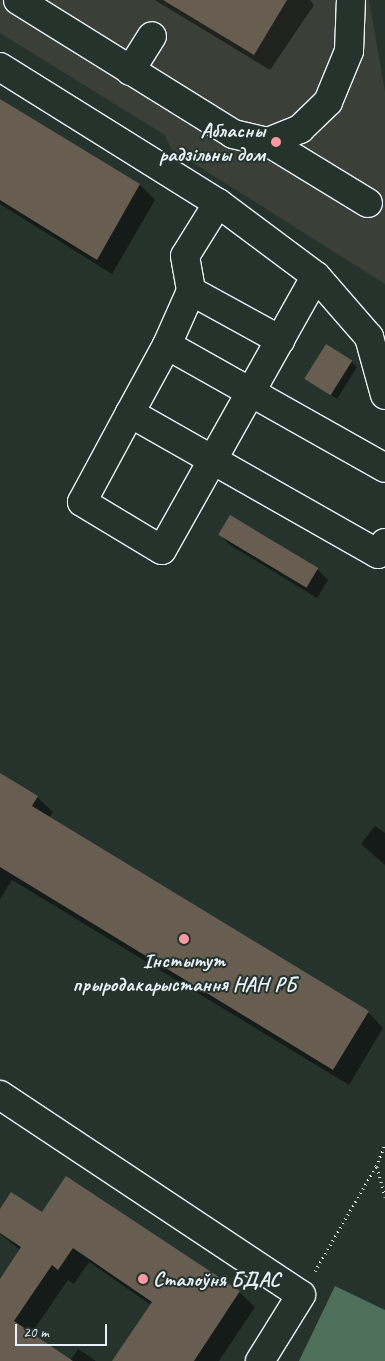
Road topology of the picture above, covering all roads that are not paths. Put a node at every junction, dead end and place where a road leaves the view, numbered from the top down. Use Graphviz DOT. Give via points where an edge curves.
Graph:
graph roads {
  1 [pos="18,0"];
  2 [pos="351,0"];
  3 [pos="152,36"];
  4 [pos="0,67"];
  5 [pos="130,71"];
  6 [pos="268,142"];
  7 [pos="218,203"];
  8 [pos="368,203"];
  9 [pos="316,276"];
  10 [pos="191,291"];
  11 [pos="280,340"];
  12 [pos="167,346"];
  13 [pos="251,393"];
  14 [pos="385,395"];
  15 [pos="130,413"];
  16 [pos="214,461"];
  17 [pos="385,468"];
  18 [pos="385,542"];
  19 [pos="0,1095"];
  20 [pos="260,1361"];
  1 -- 5 [label="lane"];
  2 -- 6 [label="lane" via="349,51 328,102 300,129"];
  3 -- 5 [label="lane"];
  4 -- 7 [label="lane"];
  5 -- 6 [label="lane" via="233,134"];
  6 -- 8 [label="lane"];
  7 -- 9 [label="lane"];
  7 -- 10 [label="lane" via="185,256"];
  9 -- 11 [label="lane"];
  9 -- 14 [label="lane" via="369,337"];
  10 -- 11 [label="lane"];
  10 -- 12 [label="lane"];
  11 -- 13 [label="lane"];
  12 -- 13 [label="lane"];
  12 -- 15 [label="lane"];
  13 -- 16 [label="lane"];
  13 -- 17 [label="lane"];
  15 -- 16 [label="lane"];
  15 -- 16 [label="lane" via="82,502 162,550"];
  16 -- 18 [label="lane" via="378,554"];
  19 -- 20 [label="lane" via="301,1295"];
}
